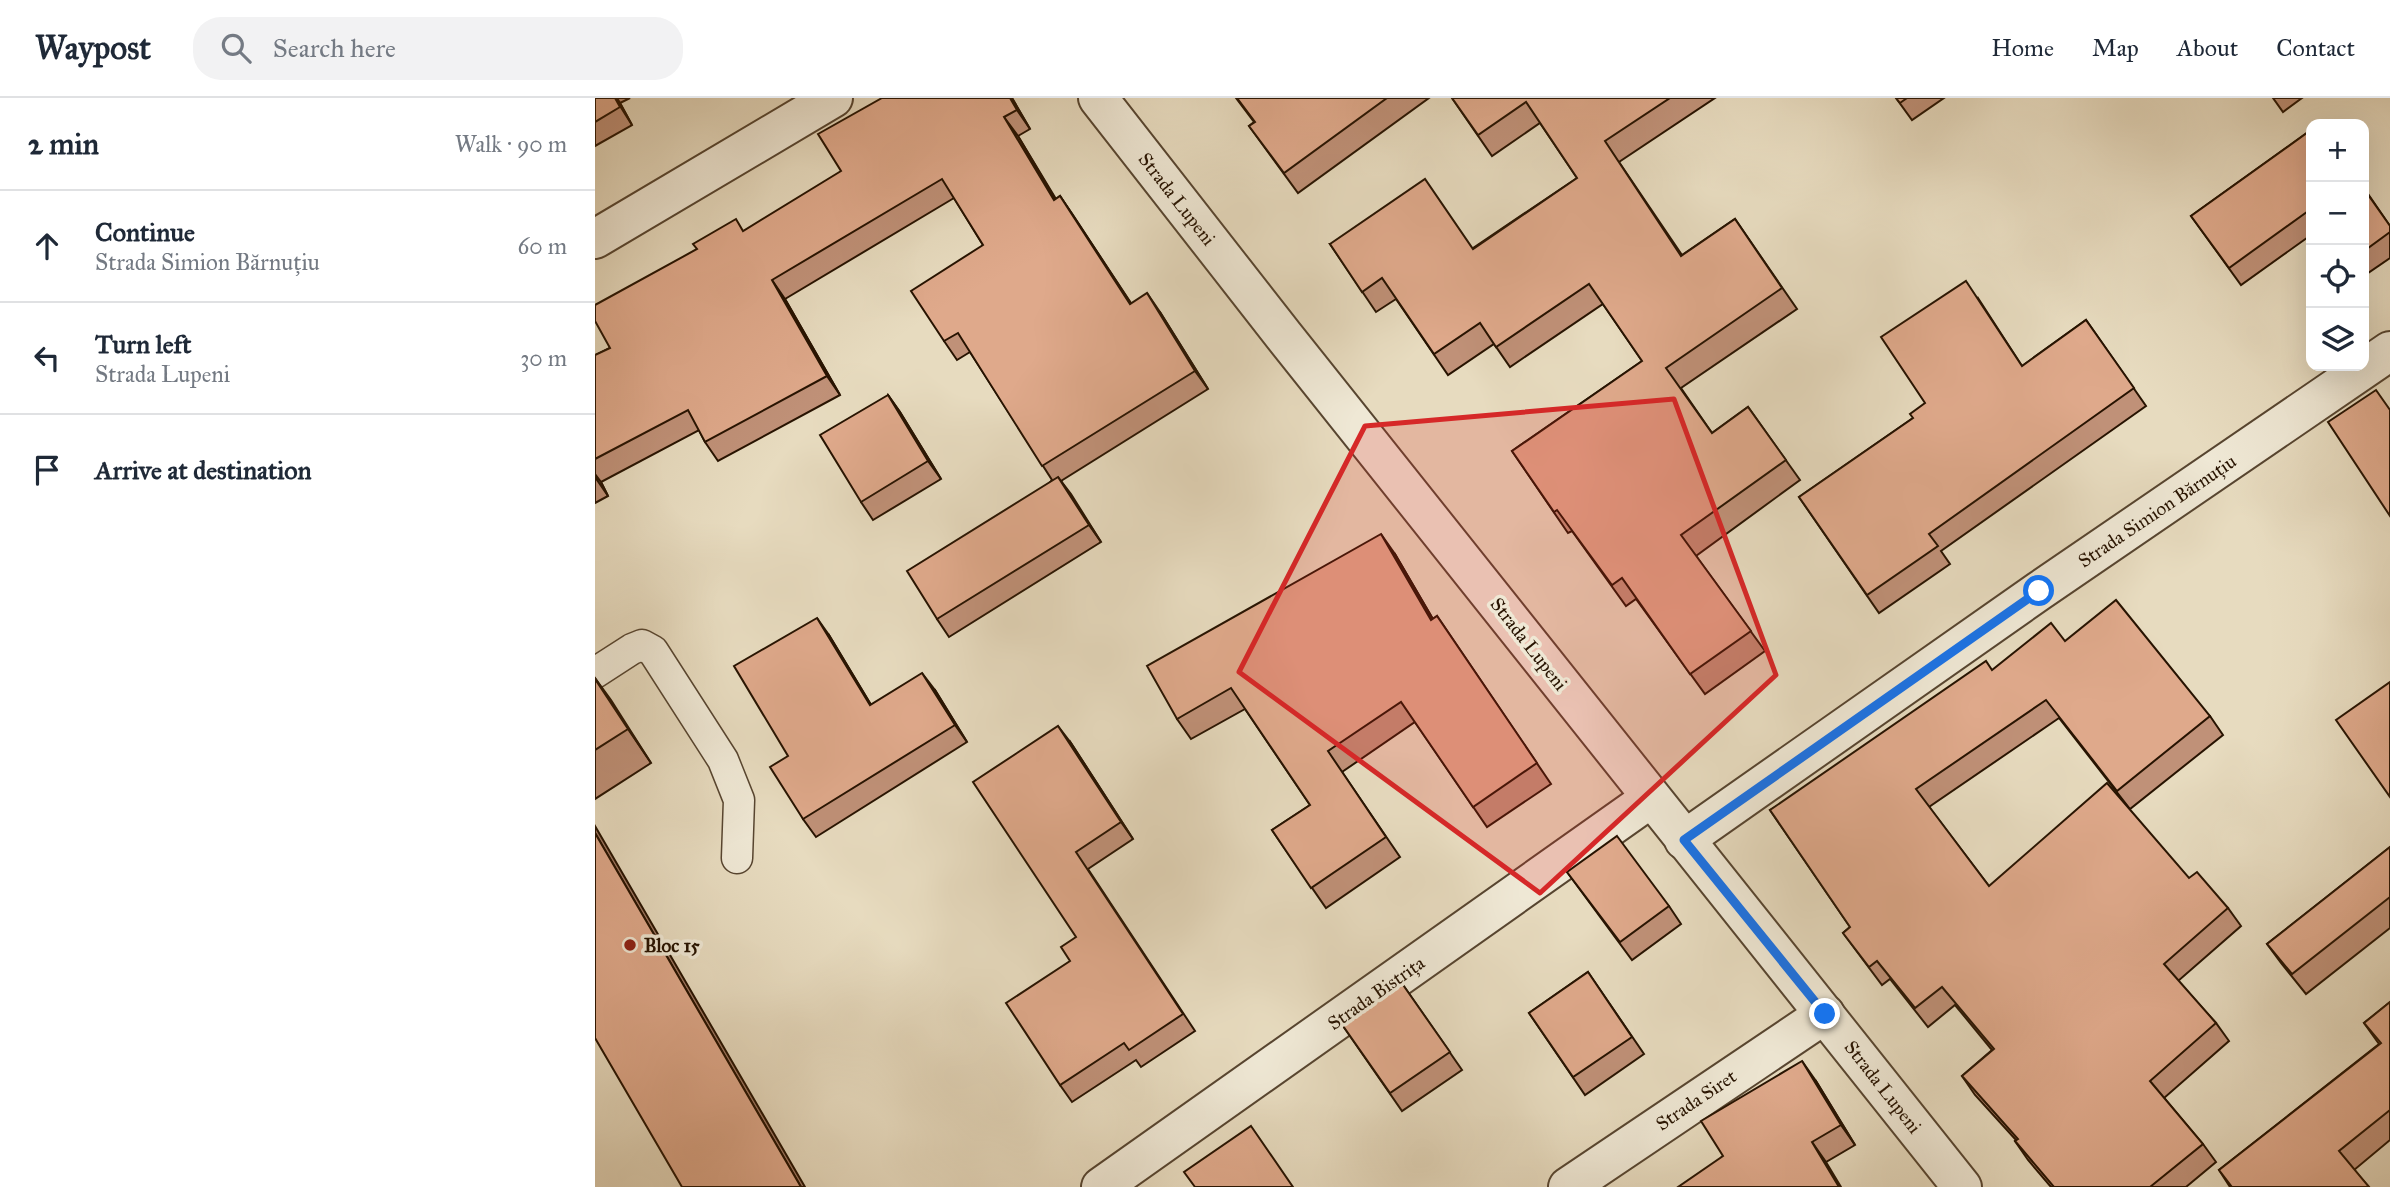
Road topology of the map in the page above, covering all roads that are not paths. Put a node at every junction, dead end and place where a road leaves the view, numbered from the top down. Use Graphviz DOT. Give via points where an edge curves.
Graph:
graph roads {
  1 [pos="833,98"];
  2 [pos="1098,98"];
  3 [pos="595,239"];
  4 [pos="2390,351"];
  5 [pos="595,673"];
  6 [pos="1651,798"];
  7 [pos="1684,840"];
  8 [pos="737,858"];
  9 [pos="1825,1014"];
  10 [pos="1101,1187"];
  11 [pos="1568,1187"];
  12 [pos="1962,1187"];
  1 -- 3 [label="street"];
  2 -- 6 [label="street, Strada Lupeni"];
  4 -- 7 [label="street, Strada Simion Bărnuțiu"];
  5 -- 8 [label="lane" via="642,645 653,651 723,760 739,800"];
  6 -- 7 [label="street, Strada Lupeni"];
  6 -- 10 [label="street, Strada Bistrița"];
  7 -- 9 [label="street, Strada Lupeni"];
  9 -- 11 [label="street, Strada Siret"];
  9 -- 12 [label="street, Strada Lupeni"];
}
